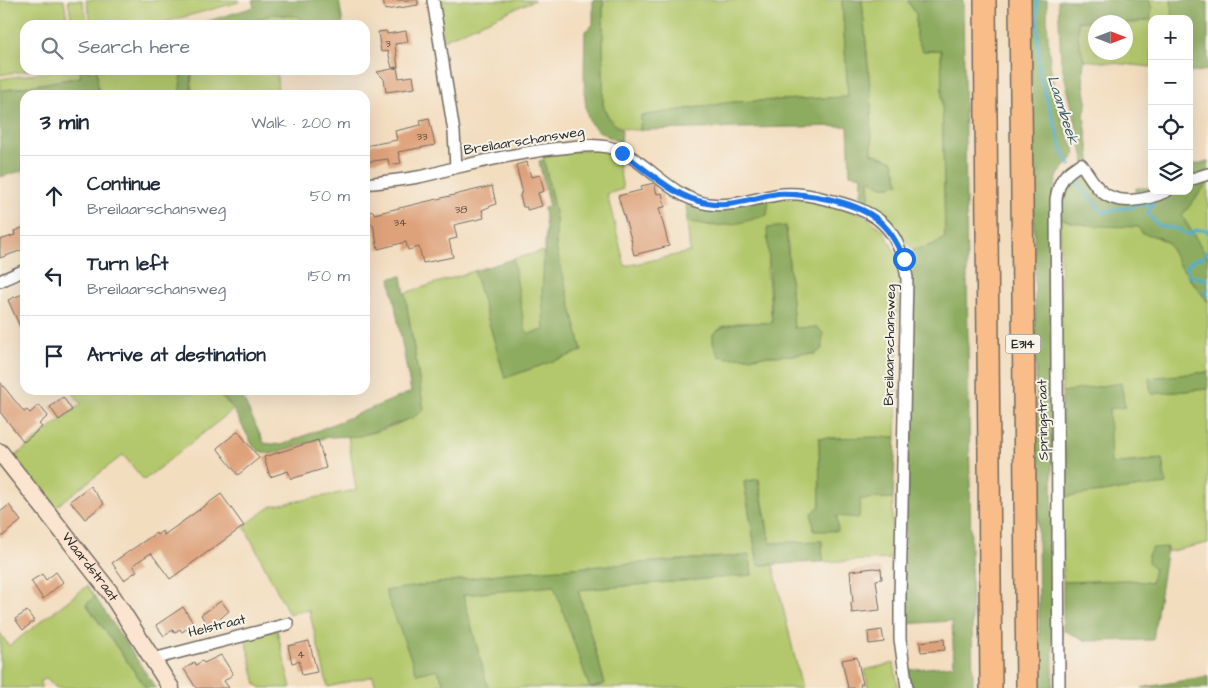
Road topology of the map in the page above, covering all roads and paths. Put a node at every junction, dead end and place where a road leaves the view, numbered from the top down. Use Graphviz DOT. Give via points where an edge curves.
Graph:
graph roads {
  1 [pos="434,0"];
  2 [pos="985,0"];
  3 [pos="1020,0"];
  4 [pos="456,167"];
  5 [pos="1208,174"];
  6 [pos="1193,179"];
  7 [pos="370,183"];
  8 [pos="1156,195"];
  9 [pos="20,272"];
  10 [pos="0,281"];
  11 [pos="0,452"];
  12 [pos="288,624"];
  13 [pos="153,658"];
  14 [pos="171,688"];
  15 [pos="907,688"];
  16 [pos="992,688"];
  17 [pos="1027,688"];
  18 [pos="1060,688"];
  1 -- 4 [label="street" via="454,132"];
  2 -- 16 [label="highway, E314"];
  3 -- 17 [label="highway, E314"];
  4 -- 7 [label="street, Breilaarschansweg" via="419,177"];
  4 -- 15 [label="street, Breilaarschansweg" via="550,149 594,145 609,147 694,200 724,205 777,194 812,196 854,205 878,219 897,240 907,278 900,597 900,639"];
  5 -- 6 [label="street"];
  8 -- 18 [label="street, Springstraat" via="1128,200 1109,197 1100,190 1082,164 1061,179 1056,199"];
  9 -- 10 [label="street"];
  11 -- 13 [label="street, Waardstraat" via="109,591"];
  12 -- 13 [label="street, Helstraat"];
  13 -- 14 [label="street, Waardstraat"];
}
